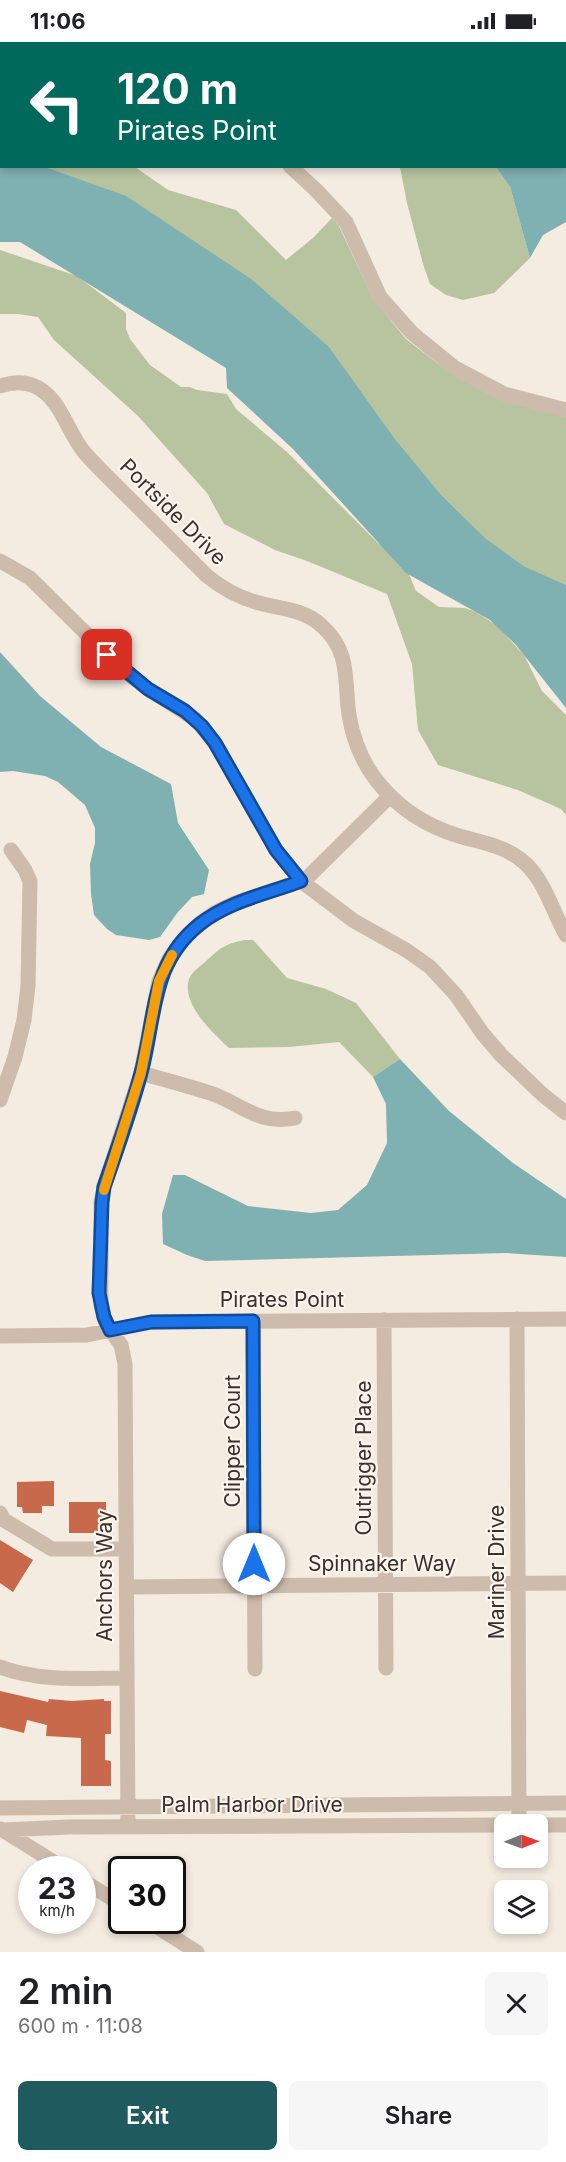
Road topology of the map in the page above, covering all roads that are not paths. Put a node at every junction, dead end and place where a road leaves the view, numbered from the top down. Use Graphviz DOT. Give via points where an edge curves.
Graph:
graph roads {
  1 [pos="292,168"];
  2 [pos="0,387"];
  3 [pos="566,410"];
  4 [pos="0,561"];
  5 [pos="390,796"];
  6 [pos="10,850"];
  7 [pos="301,881"];
  8 [pos="566,935"];
  9 [pos="141,1073"];
  10 [pos="0,1100"];
  11 [pos="566,1113"];
  12 [pos="296,1118"];
  13 [pos="517,1319"];
  14 [pos="566,1319"];
  15 [pos="384,1320"];
  16 [pos="253,1321"];
  17 [pos="110,1330"];
  18 [pos="0,1336"];
  19 [pos="1,1517"];
  20 [pos="126,1549"];
  21 [pos="566,1583"];
  22 [pos="518,1584"];
  23 [pos="386,1585"];
  24 [pos="254,1586"];
  25 [pos="127,1587"];
  26 [pos="0,1667"];
  27 [pos="386,1668"];
  28 [pos="255,1669"];
  29 [pos="127,1678"];
  30 [pos="519,1803"];
  31 [pos="566,1803"];
  32 [pos="128,1806"];
  33 [pos="0,1808"];
  34 [pos="519,1814"];
  35 [pos="494,1825"];
  36 [pos="548,1825"];
  37 [pos="566,1825"];
  38 [pos="128,1827"];
  39 [pos="1,1831"];
  40 [pos="42,1856"];
  41 [pos="168,1934"];
  42 [pos="197,1952"];
  1 -- 3 [label="street" via="346,222 380,297 411,333 455,368 504,394"];
  2 -- 5 [label="street, Portside Drive" via="27,383 46,393 90,459 218,585 246,599 297,611 322,626 342,654 349,715 359,750"];
  4 -- 7 [label="street" via="30,578 123,670 202,726 276,850"];
  5 -- 7 [label="street"];
  5 -- 8 [label="street, Portside Drive" via="431,825 497,846 520,859 538,880"];
  6 -- 10 [label="street" via="30,881 28,986 21,1036"];
  7 -- 9 [label="street, Anchors Way" via="225,907 182,941 159,981"];
  7 -- 11 [label="street" via="354,921 430,968 456,995 501,1055"];
  9 -- 12 [label="street" via="221,1097 264,1118"];
  9 -- 17 [label="street, Anchors Way" via="102,1202 99,1293"];
  13 -- 14 [label="street, Pirates Point"];
  13 -- 15 [label="street, Pirates Point"];
  13 -- 22 [label="street, Mariner Drive"];
  15 -- 16 [label="street, Pirates Point"];
  15 -- 23 [label="street, Outrigger Place"];
  16 -- 17 [label="street, Pirates Point" via="151,1322"];
  16 -- 24 [label="street, Clipper Court"];
  17 -- 18 [label="street, Pirates Point" via="75,1336"];
  17 -- 20 [label="street, Anchors Way" via="125,1356"];
  19 -- 20 [label="street" via="52,1549"];
  20 -- 25 [label="street, Anchors Way"];
  21 -- 22 [label="street, Spinnaker Way"];
  22 -- 23 [label="street, Spinnaker Way"];
  22 -- 30 [label="street, Mariner Drive"];
  23 -- 24 [label="street, Spinnaker Way"];
  23 -- 27 [label="street, Outrigger Place"];
  24 -- 25 [label="street, Spinnaker Way"];
  24 -- 28 [label="street, Clipper Court"];
  25 -- 29 [label="street, Anchors Way"];
  26 -- 29 [label="street" via="44,1678"];
  29 -- 32 [label="street, Anchors Way"];
  30 -- 31 [label="street"];
  30 -- 32 [label="street"];
  30 -- 34 [label="street, Mariner Drive"];
  32 -- 33 [label="street"];
  32 -- 38 [label="street, Anchors Way"];
  35 -- 38 [label="street, Palm Harbor Drive"];
  36 -- 37 [label="street"];
  38 -- 39 [label="street, Palm Harbor Drive"];
  39 -- 40 [label="street"];
  41 -- 42 [label="street"];
}
